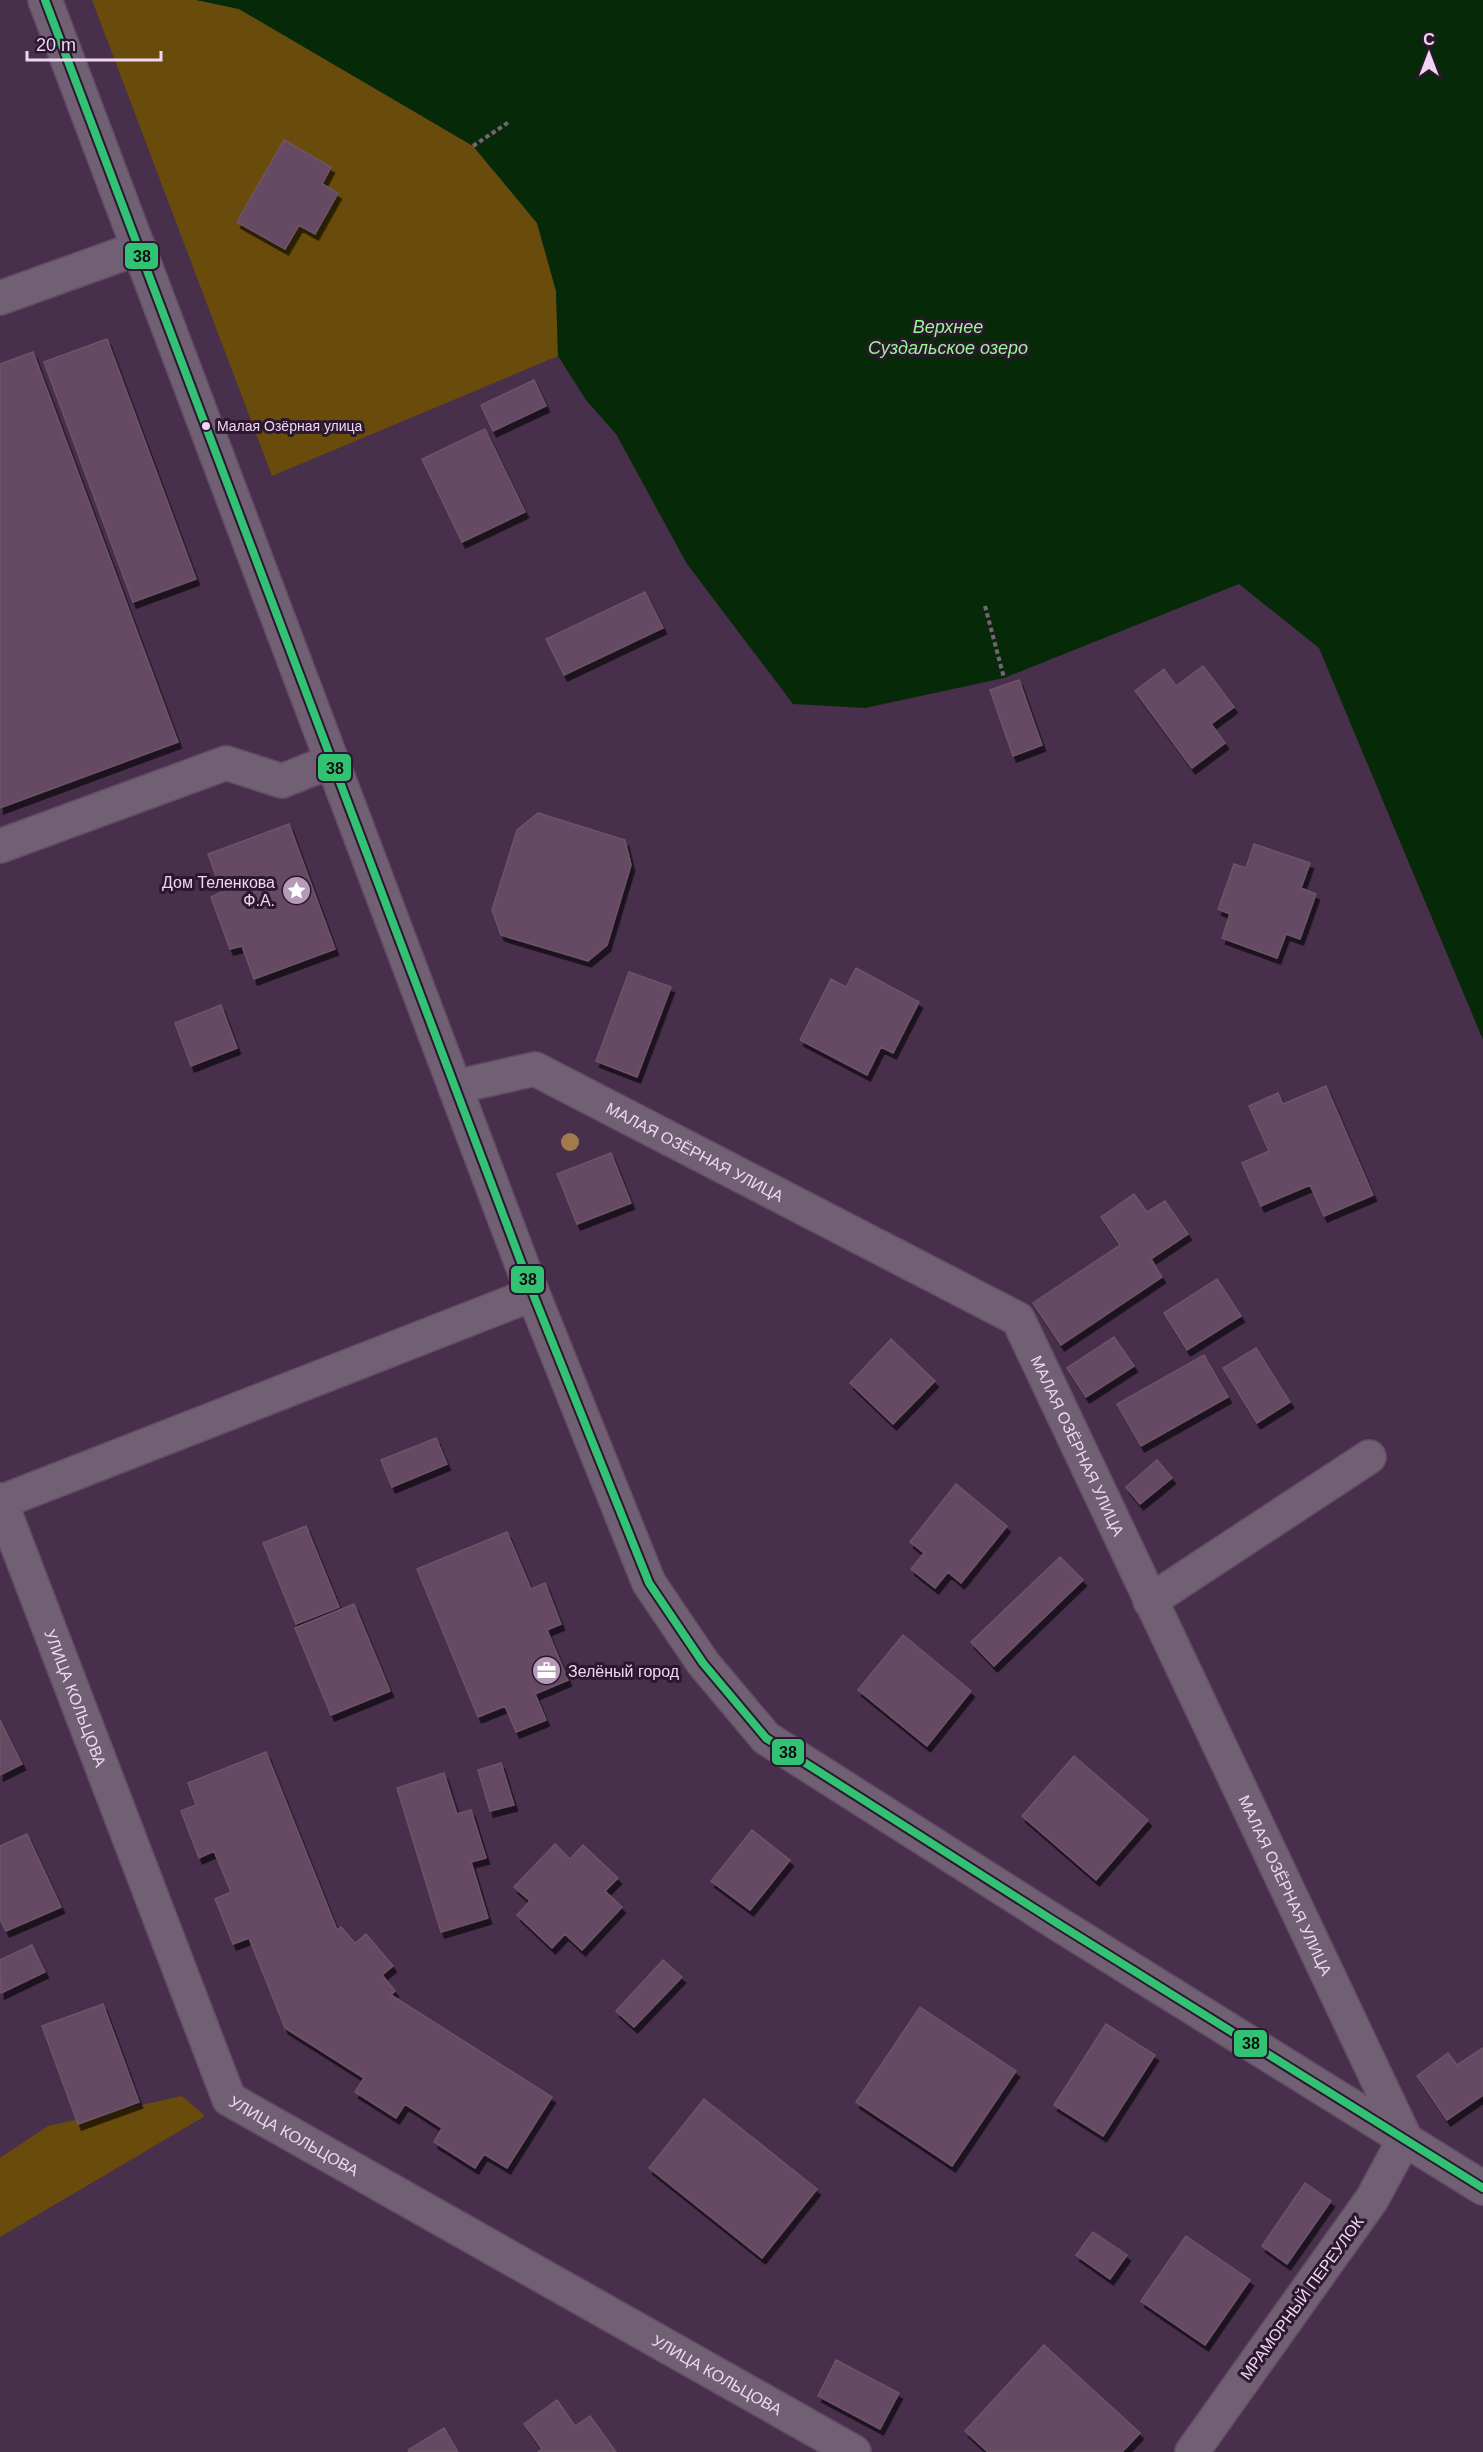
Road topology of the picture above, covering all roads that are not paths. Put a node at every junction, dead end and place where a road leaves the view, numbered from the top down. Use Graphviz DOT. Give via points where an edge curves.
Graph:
graph roads {
  1 [pos="45,0"];
  2 [pos="139,248"];
  3 [pos="0,298"];
  4 [pos="332,761"];
  5 [pos="0,846"];
  6 [pos="455,1087"];
  7 [pos="533,1294"];
  8 [pos="1369,1457"];
  9 [pos="0,1501"];
  10 [pos="1150,1600"];
  11 [pos="1405,2138"];
  12 [pos="1483,2188"];
  13 [pos="854,2452"];
  14 [pos="1192,2452"];
  1 -- 2 [label="street"];
  2 -- 3 [label="street"];
  2 -- 4 [label="street"];
  4 -- 5 [label="street" via="282,781 226,763"];
  4 -- 6 [label="street"];
  6 -- 7 [label="street"];
  6 -- 10 [label="street, МАЛАЯ ОЗЁРНАЯ УЛИЦА" via="535,1069 1018,1319"];
  7 -- 9 [label="street"];
  7 -- 11 [label="street" via="648,1583 703,1663 766,1738"];
  8 -- 10 [label="street"];
  9 -- 13 [label="street, УЛИЦА КОЛЬЦОВА" via="229,2099"];
  10 -- 11 [label="street, МАЛАЯ ОЗЁРНАЯ УЛИЦА"];
  11 -- 12 [label="street"];
  11 -- 14 [label="street, МРАМОРНЫЙ ПЕРЕУЛОК" via="1372,2199"];
}
